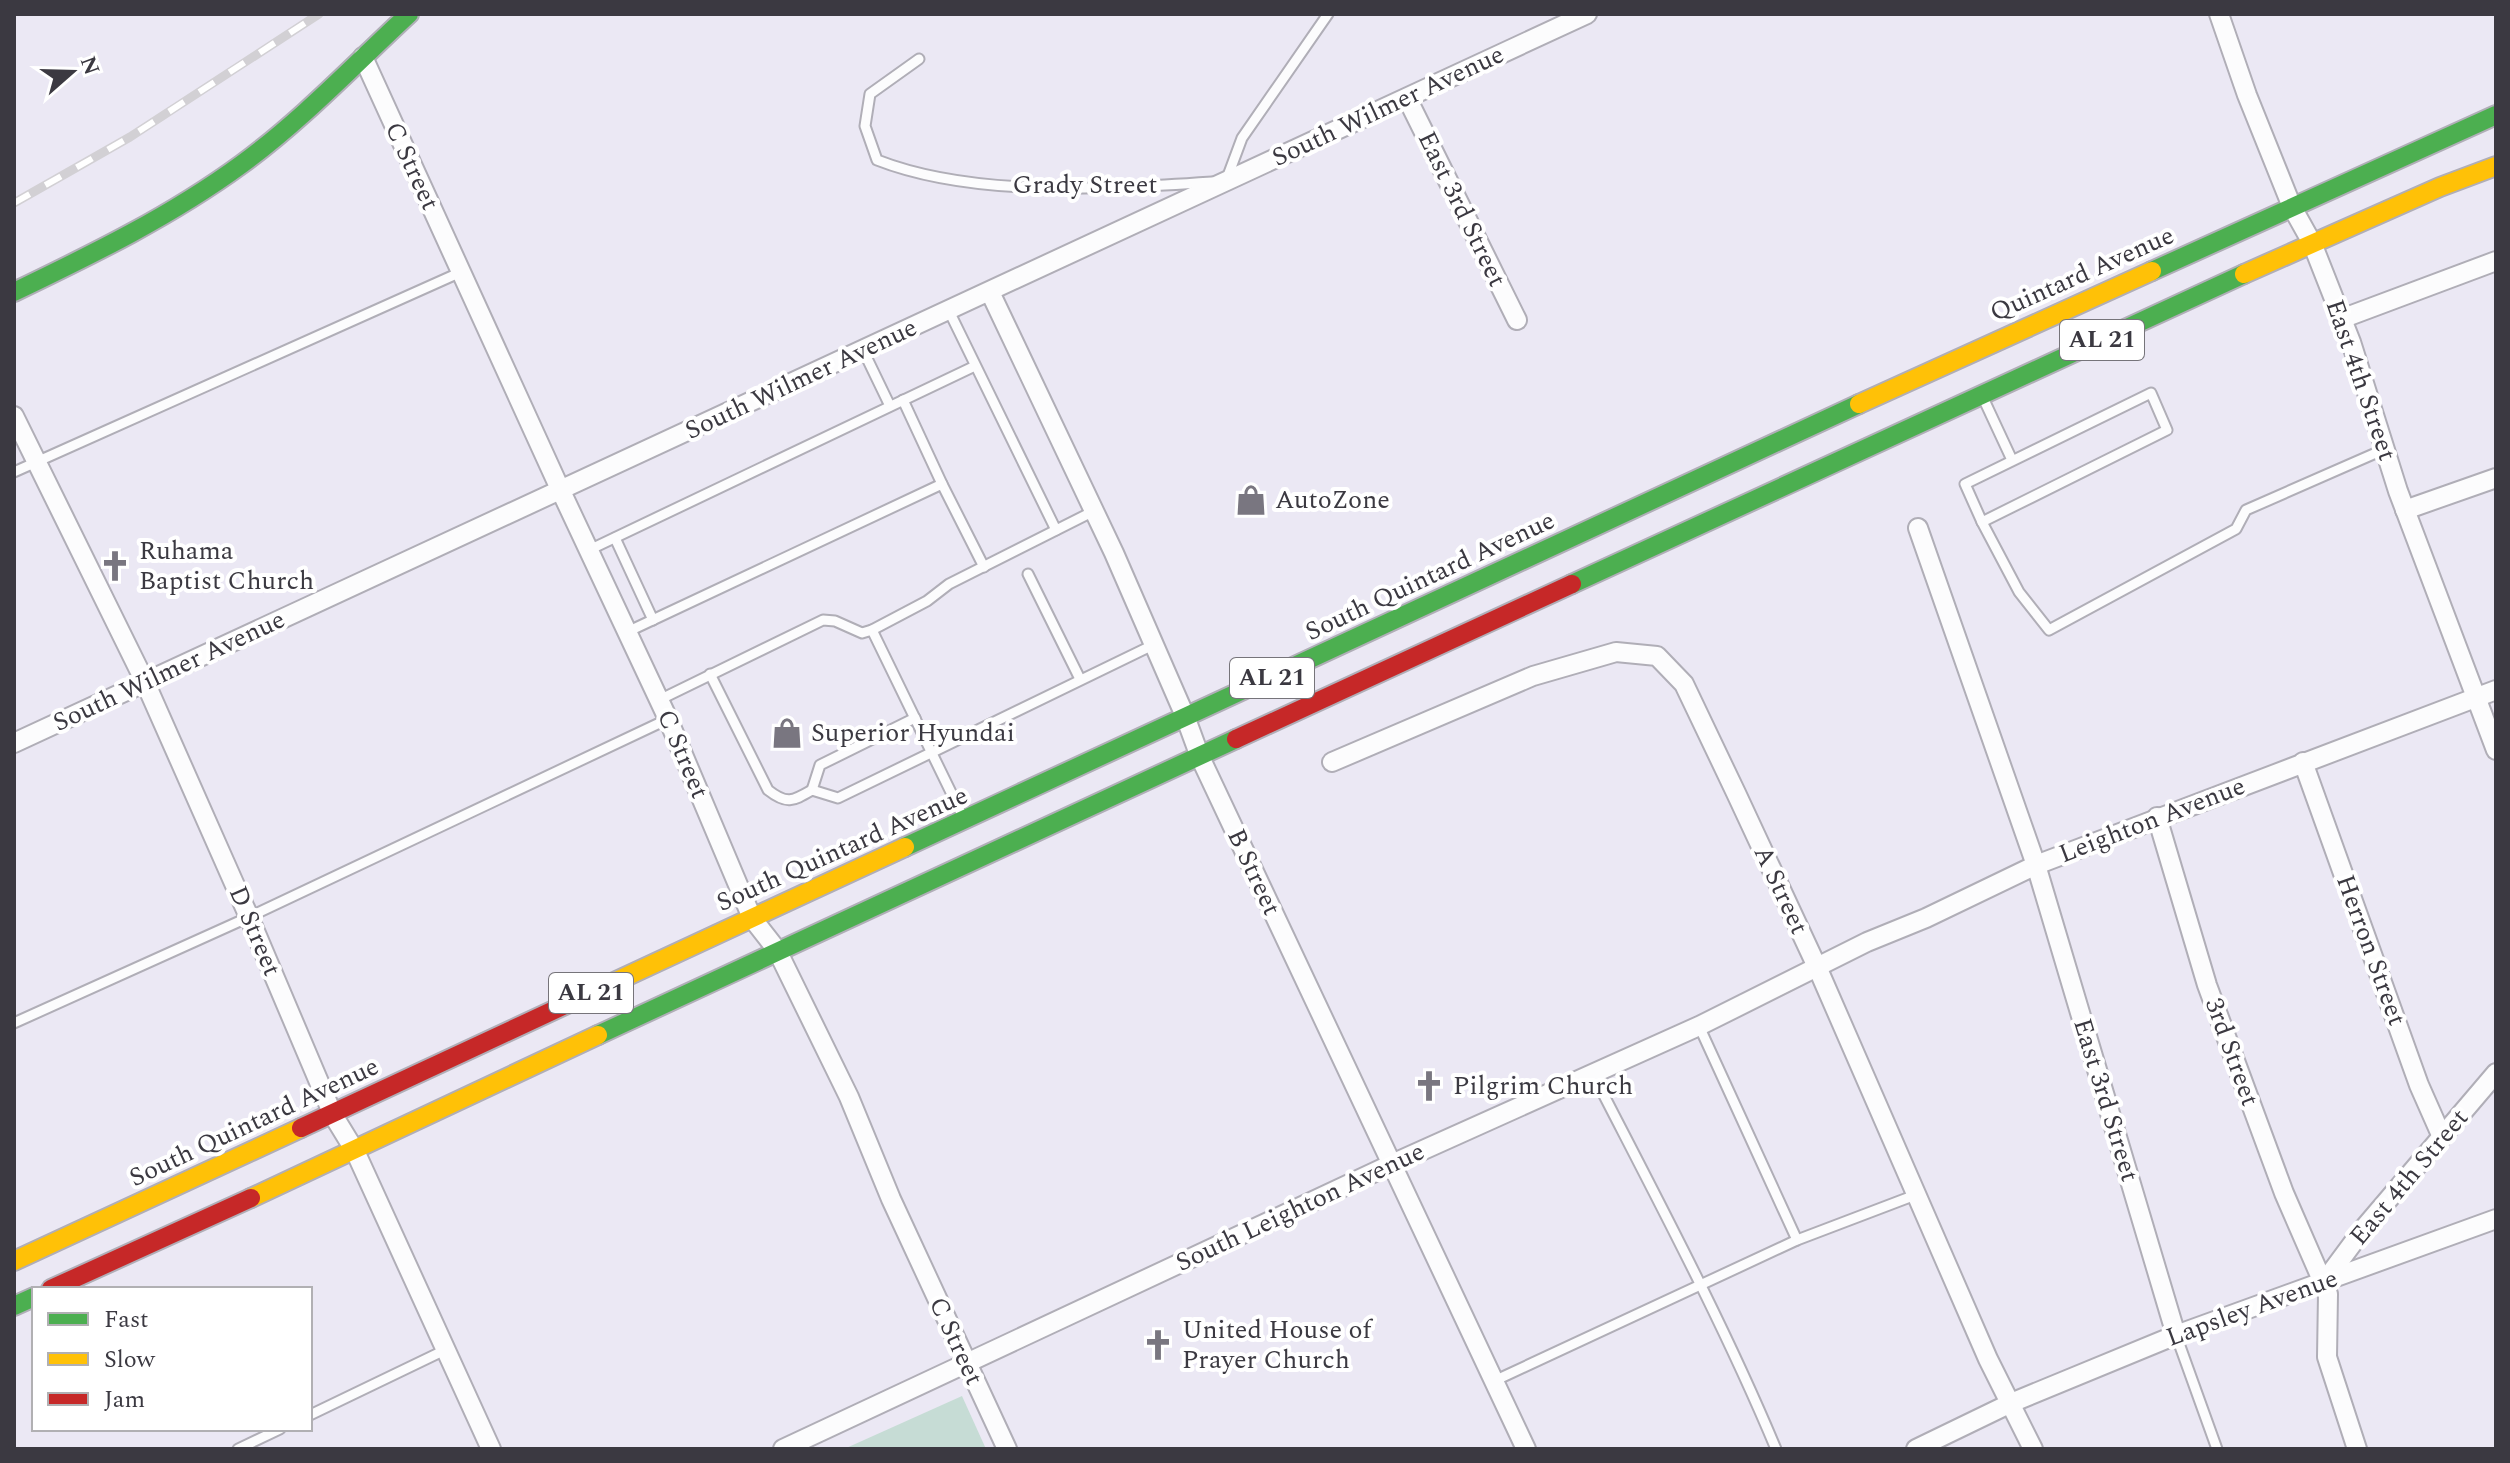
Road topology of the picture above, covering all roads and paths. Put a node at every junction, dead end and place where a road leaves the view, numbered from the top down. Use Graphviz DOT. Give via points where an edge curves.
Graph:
graph roads {
  1 [pos="409,14"];
  2 [pos="1328,14"];
  3 [pos="1587,14"];
  4 [pos="2219,14"];
  5 [pos="363,57"];
  6 [pos="919,59"];
  7 [pos="1407,98"];
  8 [pos="2496,115"];
  9 [pos="2496,166"];
  10 [pos="1226,181"];
  11 [pos="2292,207"];
  12 [pos="2312,243"];
  13 [pos="2496,261"];
  14 [pos="461,272"];
  15 [pos="14,292"];
  16 [pos="990,292"];
  17 [pos="949,311"];
  18 [pos="2341,319"];
  19 [pos="1517,320"];
  20 [pos="863,350"];
  21 [pos="975,366"];
  22 [pos="1982,395"];
  23 [pos="903,400"];
  24 [pos="890,406"];
  25 [pos="14,416"];
  26 [pos="2385,449"];
  27 [pos="2012,460"];
  28 [pos="35,463"];
  29 [pos="14,472"];
  30 [pos="2496,478"];
  31 [pos="1691,483"];
  32 [pos="942,484"];
  33 [pos="560,489"];
  34 [pos="2405,510"];
  35 [pos="1094,511"];
  36 [pos="1982,522"];
  37 [pos="1918,528"];
  38 [pos="1056,530"];
  39 [pos="615,538"];
  40 [pos="589,550"];
  41 [pos="984,567"];
  42 [pos="1028,574"];
  43 [pos="653,620"];
  44 [pos="872,630"];
  45 [pos="627,632"];
  46 [pos="1153,645"];
  47 [pos="710,674"];
  48 [pos="1080,679"];
  49 [pos="145,682"];
  50 [pos="2496,690"];
  51 [pos="2476,698"];
  52 [pos="659,700"];
  53 [pos="1185,716"];
  54 [pos="915,718"];
  55 [pos="668,719"];
  56 [pos="14,743"];
  57 [pos="2496,750"];
  58 [pos="931,751"];
  59 [pos="1200,757"];
  60 [pos="1332,762"];
  61 [pos="2303,762"];
  62 [pos="812,790"];
  63 [pos="2157,817"];
  64 [pos="965,822"];
  65 [pos="2036,865"];
  66 [pos="249,917"];
  67 [pos="752,918"];
  68 [pos="777,950"];
  69 [pos="1818,969"];
  70 [pos="14,1023"];
  71 [pos="1699,1026"];
  72 [pos="1592,1072"];
  73 [pos="2496,1073"];
  74 [pos="333,1115"];
  75 [pos="2442,1137"];
  76 [pos="355,1151"];
  77 [pos="1392,1164"];
  78 [pos="1918,1194"];
  79 [pos="2496,1219"];
  80 [pos="1797,1240"];
  81 [pos="14,1261"];
  82 [pos="2324,1282"];
  83 [pos="1701,1283"];
  84 [pos="55,1287"];
  85 [pos="2176,1335"];
  86 [pos="445,1350"];
  87 [pos="966,1363"];
  88 [pos="1494,1381"];
  89 [pos="2011,1403"];
  90 [pos="312,1414"];
  91 [pos="276,1431"];
  92 [pos="238,1449"];
  93 [pos="491,1449"];
  94 [pos="783,1449"];
  95 [pos="1007,1449"];
  96 [pos="1526,1449"];
  97 [pos="1776,1449"];
  98 [pos="1916,1449"];
  99 [pos="2033,1449"];
  100 [pos="2217,1449"];
  101 [pos="2357,1449"];
  1 -- 5 [label="main road"];
  2 -- 10 [label="lane" via="1242,138"];
  3 -- 7 [label="street, South Wilmer Avenue"];
  4 -- 11 [label="street, East 4th Street"];
  5 -- 14 [label="street, C Street"];
  5 -- 15 [label="main road" via="244,163 189,202"];
  6 -- 10 [label="lane, Grady Street" via="870,94 865,126 877,160 979,184 1118,189"];
  7 -- 10 [label="street, South Wilmer Avenue"];
  7 -- 19 [label="street, East 3rd Street"];
  8 -- 11 [label="main road, Quintard Avenue / AL 21"];
  9 -- 12 [label="main road, AL 21"];
  10 -- 16 [label="street, South Wilmer Avenue"];
  11 -- 12 [label="street, East 4th Street"];
  11 -- 31 [label="main road, Quintard Avenue / AL 21"];
  12 -- 18 [label="street, East 4th Street"];
  12 -- 22 [label="main road, AL 21"];
  13 -- 18 [label="street"];
  14 -- 28 [label="lane"];
  14 -- 33 [label="street, C Street"];
  16 -- 17 [label="street, South Wilmer Avenue"];
  16 -- 35 [label="street, B Street"];
  17 -- 20 [label="street, South Wilmer Avenue"];
  17 -- 21 [label="lane"];
  18 -- 26 [label="street, East 4th Street"];
  20 -- 24 [label="lane"];
  20 -- 33 [label="street, South Wilmer Avenue"];
  21 -- 23 [label="lane"];
  21 -- 38 [label="lane"];
  22 -- 27 [label="lane"];
  22 -- 59 [label="main road, AL 21"];
  23 -- 24 [label="lane"];
  23 -- 32 [label="lane"];
  24 -- 39 [label="lane"];
  25 -- 28 [label="street, D Street"];
  26 -- 34 [label="street, East 4th Street"];
  26 -- 36 [label="lane" via="2246,510 2236,529 2049,630 2019,592"];
  27 -- 36 [label="lane" via="1965,484"];
  27 -- 36 [label="lane" via="2151,393 2167,430"];
  28 -- 29 [label="lane"];
  28 -- 49 [label="street, D Street"];
  30 -- 34 [label="street"];
  31 -- 53 [label="main road, South Quintard Avenue / AL 21"];
  32 -- 41 [label="lane"];
  32 -- 43 [label="lane"];
  33 -- 40 [label="street, C Street"];
  33 -- 49 [label="street, South Wilmer Avenue"];
  34 -- 51 [label="street, East 4th Street"];
  35 -- 38 [label="lane"];
  35 -- 46 [label="street, B Street"];
  37 -- 65 [label="street, East 3rd Street"];
  38 -- 41 [label="lane"];
  39 -- 40 [label="lane"];
  39 -- 43 [label="lane"];
  40 -- 45 [label="street, C Street"];
  41 -- 44 [label="lane"];
  42 -- 48 [label="lane"];
  43 -- 45 [label="lane"];
  44 -- 47 [label="lane" via="862,633 823,620"];
  44 -- 54 [label="lane"];
  45 -- 52 [label="street, C Street"];
  46 -- 48 [label="lane"];
  46 -- 53 [label="street, B Street"];
  47 -- 52 [label="lane"];
  47 -- 62 [label="lane" via="768,790 780,800 794,800"];
  48 -- 58 [label="lane"];
  49 -- 56 [label="street, South Wilmer Avenue"];
  49 -- 66 [label="street, D Street"];
  50 -- 51 [label="street, Leighton Avenue"];
  51 -- 57 [label="street, East 4th Street"];
  51 -- 61 [label="street, Leighton Avenue"];
  52 -- 55 [label="street, C Street"];
  53 -- 59 [label="street, B Street"];
  53 -- 64 [label="main road, South Quintard Avenue / AL 21"];
  54 -- 58 [label="lane"];
  54 -- 62 [label="lane" via="820,765"];
  55 -- 66 [label="lane"];
  55 -- 67 [label="street, C Street"];
  58 -- 62 [label="lane" via="838,798"];
  58 -- 64 [label="lane"];
  59 -- 68 [label="main road, AL 21"];
  59 -- 77 [label="street, B Street"];
  60 -- 69 [label="street, A Street" via="1533,676 1616,652 1657,656 1684,684"];
  61 -- 63 [label="street, Leighton Avenue"];
  61 -- 75 [label="street, Herron Street"];
  63 -- 65 [label="street, Leighton Avenue"];
  63 -- 82 [label="street, 3rd Street" via="2207,985 2284,1193"];
  64 -- 67 [label="main road, South Quintard Avenue / AL 21"];
  65 -- 69 [label="street, Leighton Avenue"];
  65 -- 85 [label="street, East 3rd Street"];
  66 -- 70 [label="lane"];
  66 -- 74 [label="street, D Street"];
  67 -- 68 [label="street, C Street"];
  67 -- 74 [label="main road, South Quintard Avenue / AL 21"];
  68 -- 76 [label="main road, AL 21"];
  68 -- 87 [label="street, C Street" via="849,1097"];
  69 -- 71 [label="street, South Leighton Avenue"];
  69 -- 78 [label="street, A Street"];
  71 -- 72 [label="street, South Leighton Avenue"];
  71 -- 80 [label="lane"];
  72 -- 77 [label="street, South Leighton Avenue"];
  72 -- 83 [label="lane"];
  73 -- 75 [label="street, East 4th Street"];
  74 -- 76 [label="street, D Street"];
  74 -- 81 [label="main road, South Quintard Avenue / AL 21"];
  75 -- 82 [label="street, East 4th Street"];
  76 -- 84 [label="main road, AL 21"];
  76 -- 86 [label="street, D Street"];
  77 -- 87 [label="street, South Leighton Avenue"];
  77 -- 88 [label="street, B Street"];
  78 -- 80 [label="lane"];
  78 -- 89 [label="street, A Street"];
  79 -- 82 [label="street, Lapsley Avenue"];
  80 -- 83 [label="lane"];
  82 -- 85 [label="street, Lapsley Avenue"];
  82 -- 101 [label="street, 3rd Street" via="2327,1357"];
  83 -- 88 [label="lane"];
  83 -- 97 [label="lane"];
  85 -- 89 [label="street, Lapsley Avenue"];
  85 -- 100 [label="lane"];
  86 -- 90 [label="lane"];
  86 -- 93 [label="street, D Street"];
  87 -- 94 [label="street, South Leighton Avenue"];
  87 -- 95 [label="street, C Street"];
  88 -- 96 [label="street, B Street"];
  89 -- 98 [label="street, Lapsley Avenue"];
  89 -- 99 [label="street, A Street"];
  91 -- 92 [label="lane"];
}
